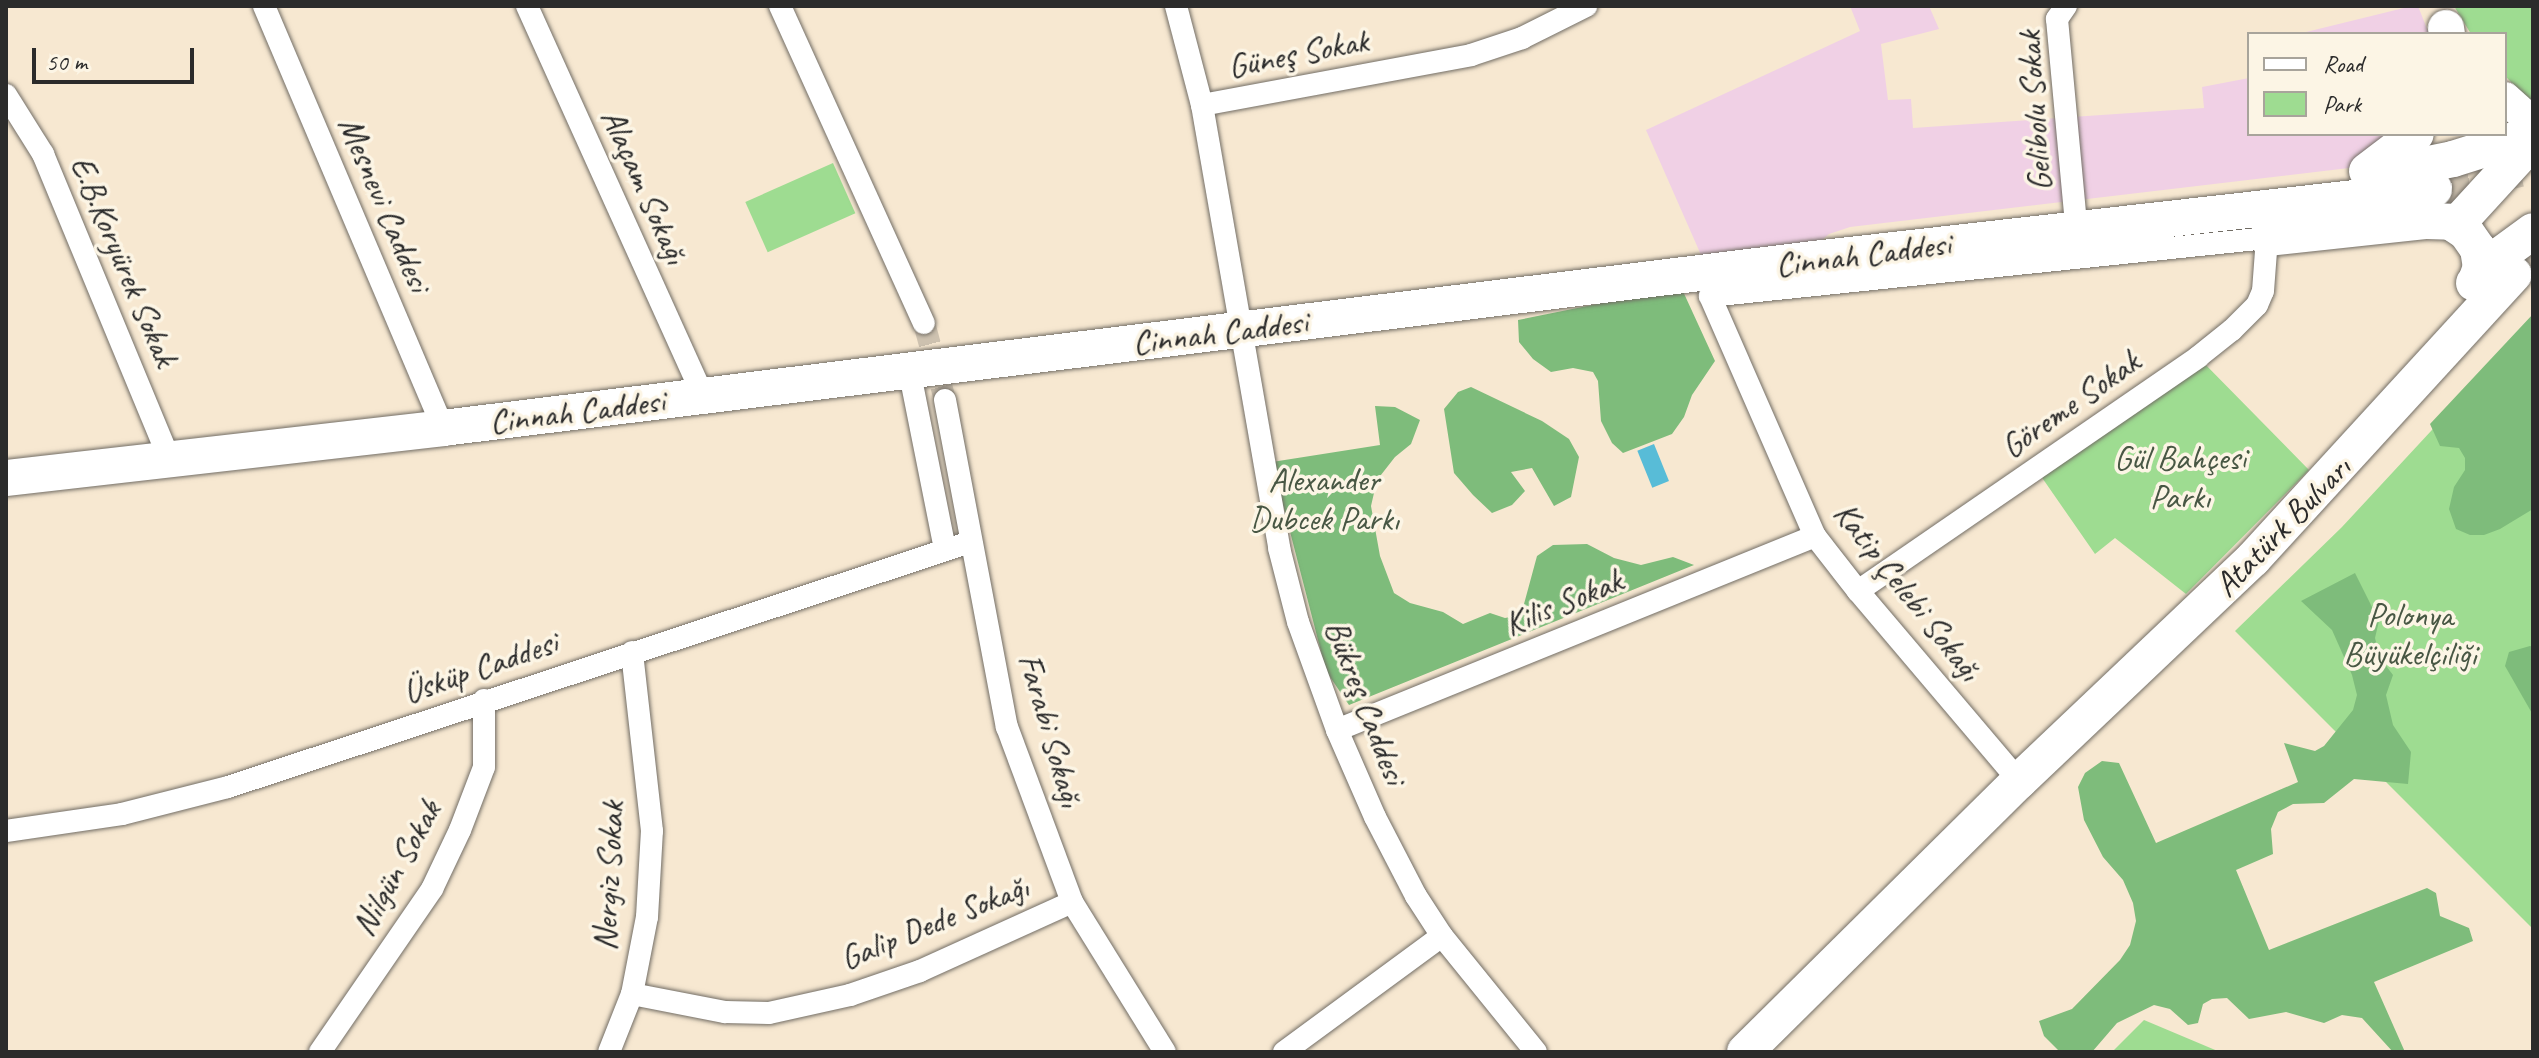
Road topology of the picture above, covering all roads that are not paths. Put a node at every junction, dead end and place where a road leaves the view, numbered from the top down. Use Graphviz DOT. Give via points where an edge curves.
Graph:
graph roads {
  1 [pos="264,6"];
  2 [pos="527,6"];
  3 [pos="780,6"];
  4 [pos="1176,6"];
  5 [pos="1586,6"];
  6 [pos="2066,6"];
  7 [pos="1550,14"];
  8 [pos="6,95"];
  9 [pos="2507,100"];
  10 [pos="1202,105"];
  11 [pos="2533,123"];
  12 [pos="2533,134"];
  13 [pos="2414,136"];
  14 [pos="2533,141"];
  15 [pos="2356,178"];
  16 [pos="2434,189"];
  17 [pos="2075,213"];
  18 [pos="2456,225"];
  19 [pos="2533,231"];
  20 [pos="2267,238"];
  21 [pos="1814,259"];
  22 [pos="2514,274"];
  23 [pos="2476,281"];
  24 [pos="924,323"];
  25 [pos="1241,330"];
  26 [pos="909,369"];
  27 [pos="702,394"];
  28 [pos="945,400"];
  29 [pos="443,428"];
  30 [pos="169,458"];
  31 [pos="6,478"];
  32 [pos="1815,536"];
  33 [pos="970,542"];
  34 [pos="945,549"];
  35 [pos="1858,591"];
  36 [pos="632,652"];
  37 [pos="484,700"];
  38 [pos="1337,730"];
  39 [pos="2027,773"];
  40 [pos="6,831"];
  41 [pos="1072,902"];
  42 [pos="1442,936"];
  43 [pos="632,994"];
  44 [pos="320,1052"];
  45 [pos="609,1052"];
  46 [pos="1165,1052"];
  47 [pos="1284,1052"];
  48 [pos="1536,1052"];
  49 [pos="1745,1052"];
  1 -- 29 [label="street, Mesnevi Caddesi"];
  2 -- 27 [label="street, Alaçam Sokağı"];
  3 -- 24 [label="street"];
  4 -- 10 [label="street, Bükreş Caddesi"];
  5 -- 7 [label="street, Güneş Sokak"];
  6 -- 17 [label="street, Gelibolu Sokak" via="2057,19"];
  7 -- 10 [label="street, Güneş Sokak" via="1471,55"];
  8 -- 30 [label="street, E.B.Koryürek Sokak" via="43,154"];
  9 -- 11 [label="main road"];
  10 -- 25 [label="street, Bükreş Caddesi"];
  12 -- 15 [label="main road" via="2420,167"];
  13 -- 15 [label="main road"];
  14 -- 18 [label="main road"];
  15 -- 17 [label="main road"];
  16 -- 21 [label="main road, Cinnah Caddesi"];
  17 -- 21 [label="main road" via="1851,239"];
  18 -- 20 [label="main road" via="2427,221"];
  18 -- 23 [label="main road" via="2478,249 2481,267"];
  19 -- 23 [label="main road, Atatürk Bulvarı"];
  20 -- 32 [label="street, Katip Çelebi Sokağı" via="1710,296"];
  20 -- 35 [label="street, Göreme Sokak" via="2263,291 2239,324"];
  21 -- 25 [label="main road, Cinnah Caddesi"];
  22 -- 39 [label="main road, Atatürk Bulvarı" via="2253,559"];
  23 -- 39 [label="main road, Atatürk Bulvarı" via="2309,470 2065,709"];
  25 -- 26 [label="main road, Cinnah Caddesi"];
  25 -- 38 [label="street, Bükreş Caddesi" via="1279,548 1298,622"];
  26 -- 27 [label="main road, Cinnah Caddesi"];
  26 -- 34 [label="street"];
  27 -- 29 [label="main road, Cinnah Caddesi"];
  28 -- 33 [label="street, Farabi Sokağı"];
  29 -- 30 [label="main road, Cinnah Caddesi"];
  30 -- 31 [label="main road, Cinnah Caddesi"];
  32 -- 35 [label="street, Katip Çelebi Sokağı"];
  32 -- 38 [label="street, Kilis Sokak"];
  33 -- 34 [label="street, Üsküp Caddesi"];
  33 -- 41 [label="street, Farabi Sokağı" via="1007,727"];
  34 -- 36 [label="street, Üsküp Caddesi"];
  35 -- 39 [label="street, Katip Çelebi Sokağı"];
  36 -- 37 [label="street, Üsküp Caddesi"];
  36 -- 43 [label="street, Nergiz Sokak" via="652,831 647,917"];
  37 -- 40 [label="street, Üsküp Caddesi" via="185,800"];
  37 -- 44 [label="street, Nilgün Sokak" via="484,767 460,830 432,889"];
  38 -- 42 [label="street, Bükreş Caddesi" via="1382,830"];
  39 -- 49 [label="main road, Atatürk Bulvarı"];
  41 -- 43 [label="street, Galip Dede Sokağı" via="920,971 850,995 769,1013 725,1012"];
  41 -- 46 [label="street, Farabi Sokağı"];
  42 -- 47 [label="street"];
  42 -- 48 [label="street, Bükreş Caddesi"];
  43 -- 45 [label="street, Nergiz Sokak"];
}
